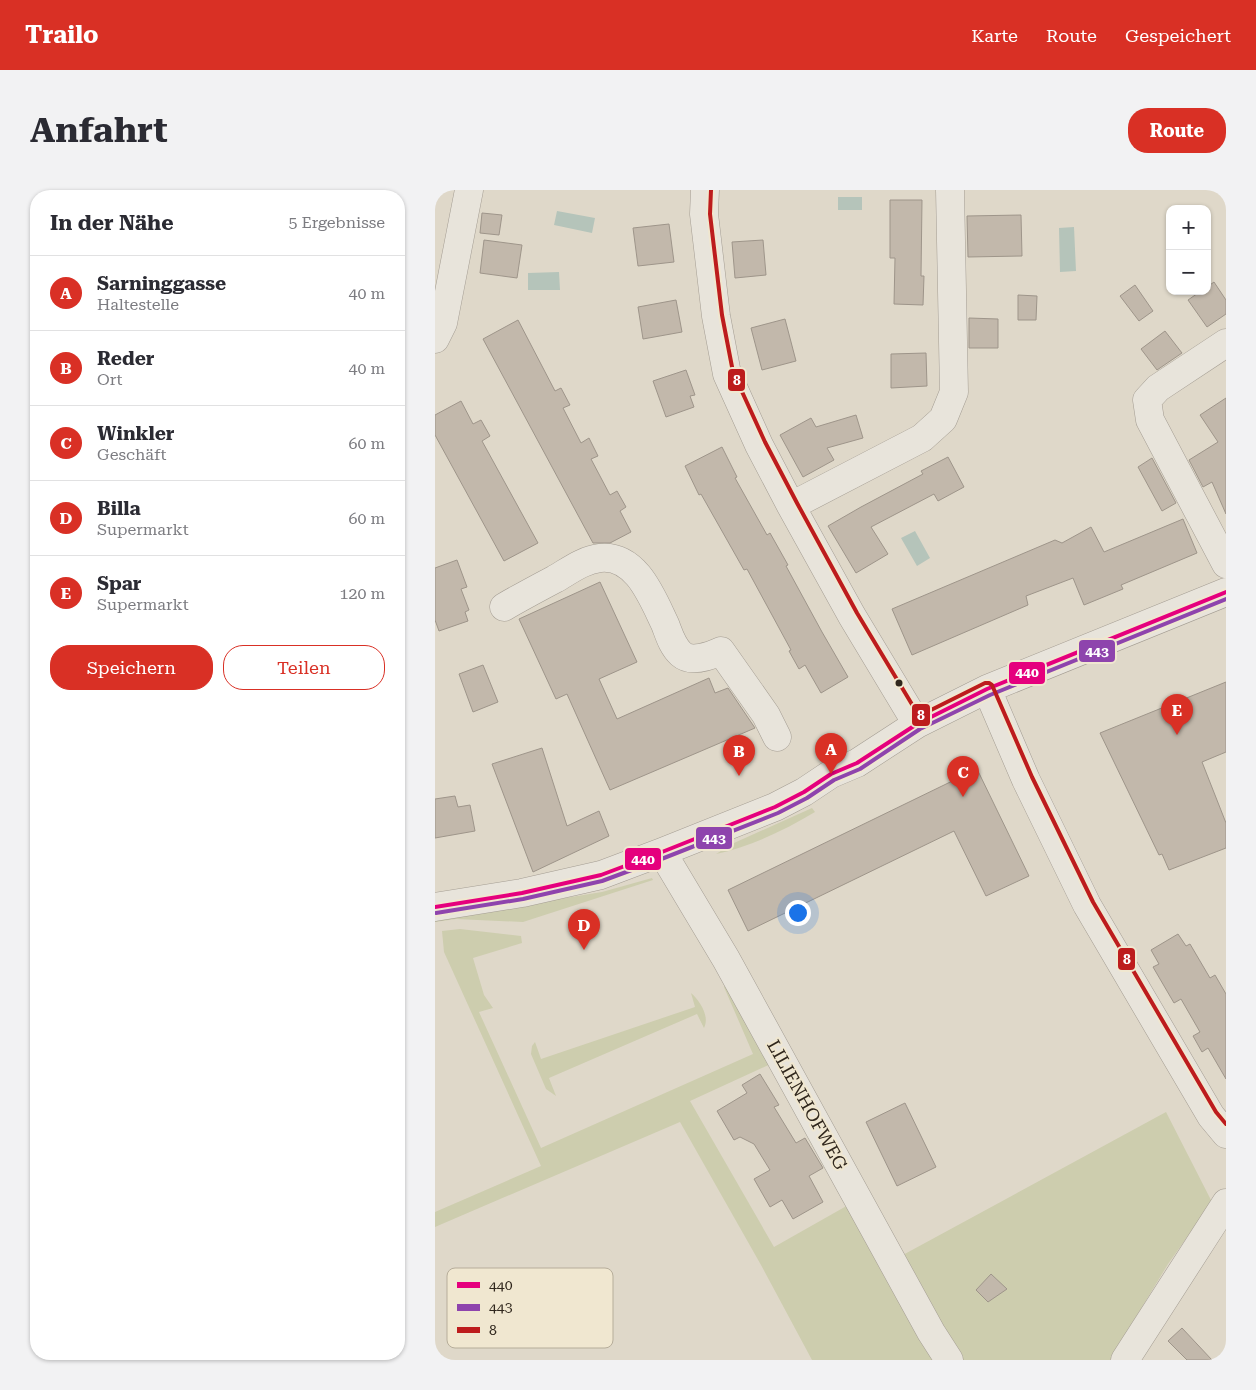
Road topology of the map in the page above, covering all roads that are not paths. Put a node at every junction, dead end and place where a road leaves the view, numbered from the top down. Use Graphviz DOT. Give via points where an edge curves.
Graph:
graph roads {
  1 [pos="469,190"];
  2 [pos="705,190"];
  3 [pos="950,190"];
  4 [pos="435,339"];
  5 [pos="1226,344"];
  6 [pos="791,506"];
  7 [pos="1226,564"];
  8 [pos="1226,592"];
  9 [pos="505,607"];
  10 [pos="987,689"];
  11 [pos="917,724"];
  12 [pos="777,737"];
  13 [pos="662,852"];
  14 [pos="435,907"];
  15 [pos="1226,1134"];
  16 [pos="1226,1202"];
  17 [pos="949,1360"];
  18 [pos="1125,1360"];
  1 -- 4 [label="street" via="443,323"];
  2 -- 6 [label="street" via="707,242 727,374"];
  3 -- 6 [label="street" via="954,392 943,419 923,438"];
  5 -- 7 [label="street" via="1158,388 1147,400 1150,420"];
  6 -- 11 [label="street"];
  8 -- 10 [label="street"];
  9 -- 12 [label="street" via="582,563 614,558 640,575 673,644 682,655 695,658 721,651 766,715"];
  10 -- 11 [label="street"];
  10 -- 15 [label="street" via="1026,780 1087,906 1211,1116"];
  11 -- 13 [label="street" via="857,764 831,774 775,807"];
  13 -- 14 [label="street" via="601,876"];
  13 -- 17 [label="street, LILIENHOFWEG" via="726,959"];
  16 -- 18 [label="street"];
}
